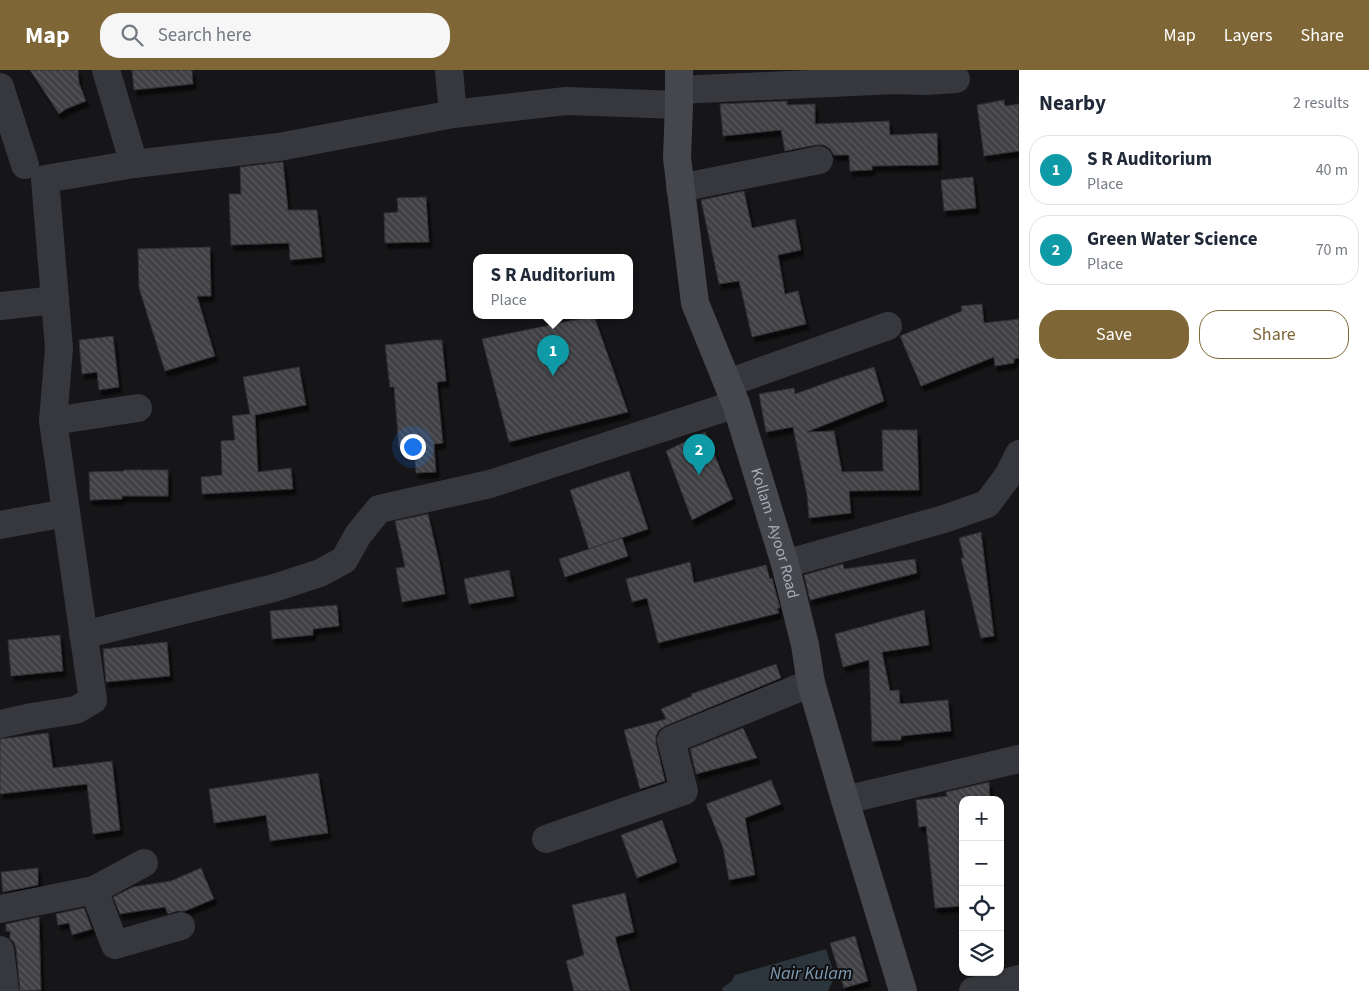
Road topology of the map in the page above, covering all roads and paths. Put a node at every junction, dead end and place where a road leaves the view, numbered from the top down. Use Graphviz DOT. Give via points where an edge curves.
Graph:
graph roads {
  1 [pos="106,70"];
  2 [pos="449,70"];
  3 [pos="956,79"];
  4 [pos="0,88"];
  5 [pos="679,88"];
  6 [pos="453,114"];
  7 [pos="820,160"];
  8 [pos="134,164"];
  9 [pos="23,168"];
  10 [pos="680,188"];
  11 [pos="55,300"];
  12 [pos="0,306"];
  13 [pos="888,326"];
  14 [pos="732,394"];
  15 [pos="138,408"];
  16 [pos="54,421"];
  17 [pos="1019,454"];
  18 [pos="66,513"];
  19 [pos="0,525"];
  20 [pos="785,564"];
  21 [pos="83,635"];
  22 [pos="811,683"];
  23 [pos="0,724"];
  24 [pos="1019,759"];
  25 [pos="844,800"];
  26 [pos="546,839"];
  27 [pos="144,863"];
  28 [pos="94,890"];
  29 [pos="0,909"];
  30 [pos="181,926"];
  31 [pos="0,950"];
  32 [pos="1019,979"];
  33 [pos="5,991"];
  34 [pos="903,991"];
  35 [pos="973,991"];
  1 -- 8 [label="street"];
  2 -- 6 [label="street"];
  3 -- 5 [label="street"];
  4 -- 9 [label="street"];
  5 -- 6 [label="street"];
  5 -- 10 [label="main road, Kollam - Ayoor Road" via="677,158"];
  6 -- 8 [label="street" via="279,147"];
  7 -- 10 [label="street"];
  8 -- 9 [label="street"];
  9 -- 11 [label="street"];
  10 -- 14 [label="main road, Kollam - Ayoor Road" via="694,303"];
  11 -- 12 [label="street"];
  11 -- 16 [label="street" via="59,348"];
  13 -- 14 [label="street"];
  14 -- 20 [label="main road, Kollam - Ayoor Road"];
  14 -- 21 [label="street" via="490,484 379,509 358,535 344,560 320,573 274,588"];
  15 -- 16 [label="street"];
  16 -- 18 [label="street"];
  17 -- 20 [label="street" via="1008,476 987,504"];
  18 -- 19 [label="street"];
  18 -- 21 [label="street"];
  20 -- 22 [label="main road, Kollam - Ayoor Road"];
  21 -- 23 [label="street" via="93,700 76,710"];
  22 -- 25 [label="main road, Kollam - Ayoor Road"];
  22 -- 26 [label="street" via="671,740 684,792"];
  24 -- 25 [label="street"];
  25 -- 34 [label="main road, Kollam - Ayoor Road"];
  27 -- 28 [label="street"];
  28 -- 29 [label="street"];
  28 -- 30 [label="street" via="115,945"];
  31 -- 33 [label="street"];
  32 -- 35 [label="street"];
}
